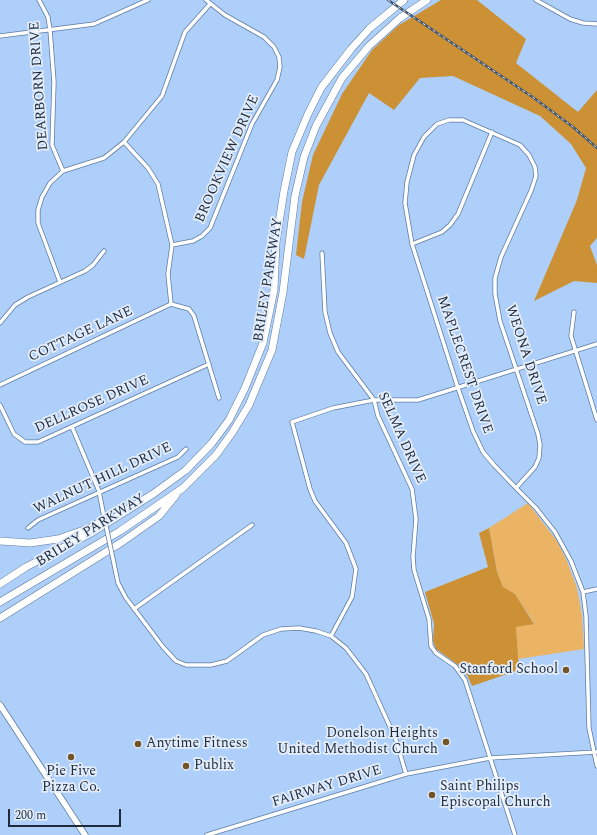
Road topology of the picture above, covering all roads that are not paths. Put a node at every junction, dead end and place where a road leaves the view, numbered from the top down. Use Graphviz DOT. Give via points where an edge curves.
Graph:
graph roads {
  1 [pos="39,0"];
  2 [pos="148,0"];
  3 [pos="206,0"];
  4 [pos="404,0"];
  5 [pos="427,0"];
  6 [pos="536,0"];
  7 [pos="210,4"];
  8 [pos="597,24"];
  9 [pos="50,30"];
  10 [pos="0,36"];
  11 [pos="492,132"];
  12 [pos="124,142"];
  13 [pos="63,171"];
  14 [pos="412,244"];
  15 [pos="172,245"];
  16 [pos="104,251"];
  17 [pos="322,253"];
  18 [pos="60,282"];
  19 [pos="171,304"];
  20 [pos="574,312"];
  21 [pos="0,323"];
  22 [pos="597,344"];
  23 [pos="575,351"];
  24 [pos="209,364"];
  25 [pos="517,370"];
  26 [pos="0,385"];
  27 [pos="458,388"];
  28 [pos="219,398"];
  29 [pos="374,400"];
  30 [pos="0,405"];
  31 [pos="597,420"];
  32 [pos="72,427"];
  33 [pos="186,449"];
  34 [pos="183,488"];
  35 [pos="516,488"];
  36 [pos="99,491"];
  37 [pos="138,504"];
  38 [pos="252,525"];
  39 [pos="28,528"];
  40 [pos="0,541"];
  41 [pos="0,584"];
  42 [pos="597,589"];
  43 [pos="583,592"];
  44 [pos="0,602"];
  45 [pos="134,609"];
  46 [pos="0,618"];
  47 [pos="331,636"];
  48 [pos="0,705"];
  49 [pos="595,752"];
  50 [pos="490,758"];
  51 [pos="597,766"];
  52 [pos="406,774"];
  53 [pos="85,835"];
  54 [pos="207,835"];
  55 [pos="515,835"];
  1 -- 9 [label="street, DEARBORN DRIVE" via="48,17"];
  2 -- 9 [label="street" via="94,24"];
  3 -- 7 [label="street, BROOKVIEW DRIVE"];
  4 -- 37 [label="highway, BRILEY PARKWAY" via="370,28 321,88 292,152 276,242 274,290 263,342 229,420 212,443 186,470"];
  5 -- 34 [label="highway, BRILEY PARKWAY" via="383,32 361,55 342,78 316,126 304,157 295,196 283,292 272,350 249,405 232,433 216,455"];
  6 -- 8 [label="street" via="570,19"];
  7 -- 12 [label="street" via="185,32 162,96"];
  7 -- 15 [label="street, BROOKVIEW DRIVE" via="264,37 274,47 279,57 280,68 277,80 252,124 210,228 193,241"];
  9 -- 10 [label="street"];
  9 -- 13 [label="street, DEARBORN DRIVE" via="54,82 52,145"];
  11 -- 14 [label="street" via="458,214 442,232"];
  11 -- 14 [label="street, MAPLECREST DRIVE" via="463,120 449,120 437,124 424,137 414,155 407,182 405,203"];
  11 -- 25 [label="street, WEONA DRIVE" via="520,145 529,155 536,176 501,257 495,278 494,294 500,321"];
  12 -- 13 [label="street" via="104,158"];
  12 -- 15 [label="street" via="148,168 158,184"];
  13 -- 18 [label="street" via="50,184 38,210 38,222"];
  14 -- 27 [label="street, MAPLECREST DRIVE"];
  15 -- 19 [label="street" via="168,274"];
  16 -- 18 [label="street" via="93,265"];
  17 -- 29 [label="street, SELMA DRIVE" via="325,312 330,333 338,352"];
  18 -- 21 [label="street" via="15,305"];
  19 -- 24 [label="street" via="189,309 194,316"];
  19 -- 26 [label="street, COTTAGE LANE"];
  20 -- 23 [label="street" via="571,336"];
  22 -- 23 [label="street"];
  23 -- 25 [label="street"];
  23 -- 31 [label="street"];
  24 -- 28 [label="street"];
  24 -- 32 [label="street, DELLROSE DRIVE"];
  25 -- 27 [label="street"];
  25 -- 35 [label="street, WEONA DRIVE" via="540,445 535,467"];
  27 -- 29 [label="street" via="418,400"];
  27 -- 35 [label="street, MAPLECREST DRIVE" via="483,452"];
  29 -- 47 [label="street" via="333,408 292,422 310,489 346,543 356,569 352,597"];
  29 -- 50 [label="street, SELMA DRIVE" via="378,416 410,483 415,500 413,565 429,619 431,646 462,674"];
  30 -- 32 [label="street, DELLROSE DRIVE" via="14,434 25,442 38,442"];
  32 -- 36 [label="street"];
  33 -- 36 [label="street, WALNUT HILL DRIVE" via="178,457"];
  34 -- 44 [label="highway, BRILEY PARKWAY" via="120,531"];
  34 -- 46 [label="highway" via="159,516 133,535"];
  35 -- 43 [label="street, MAPLECREST DRIVE" via="555,532 571,561"];
  36 -- 39 [label="street, WALNUT HILL DRIVE" via="38,520"];
  36 -- 45 [label="street, bridge" via="121,589"];
  37 -- 40 [label="highway" via="90,528 58,539 30,543"];
  37 -- 41 [label="highway, BRILEY PARKWAY"];
  38 -- 45 [label="street"];
  42 -- 43 [label="street"];
  43 -- 49 [label="street, MAPLECREST DRIVE" via="589,728"];
  45 -- 47 [label="street" via="176,661 186,665 212,665 227,661 263,635 281,629 299,628"];
  47 -- 52 [label="street" via="346,648 366,674 396,740"];
  48 -- 53 [label="main road"];
  49 -- 50 [label="street, FAIRWAY DRIVE"];
  49 -- 51 [label="street, MAPLECREST DRIVE"];
  50 -- 52 [label="street, FAIRWAY DRIVE"];
  50 -- 55 [label="street, SELMA DRIVE"];
  52 -- 54 [label="street, FAIRWAY DRIVE"];
}
